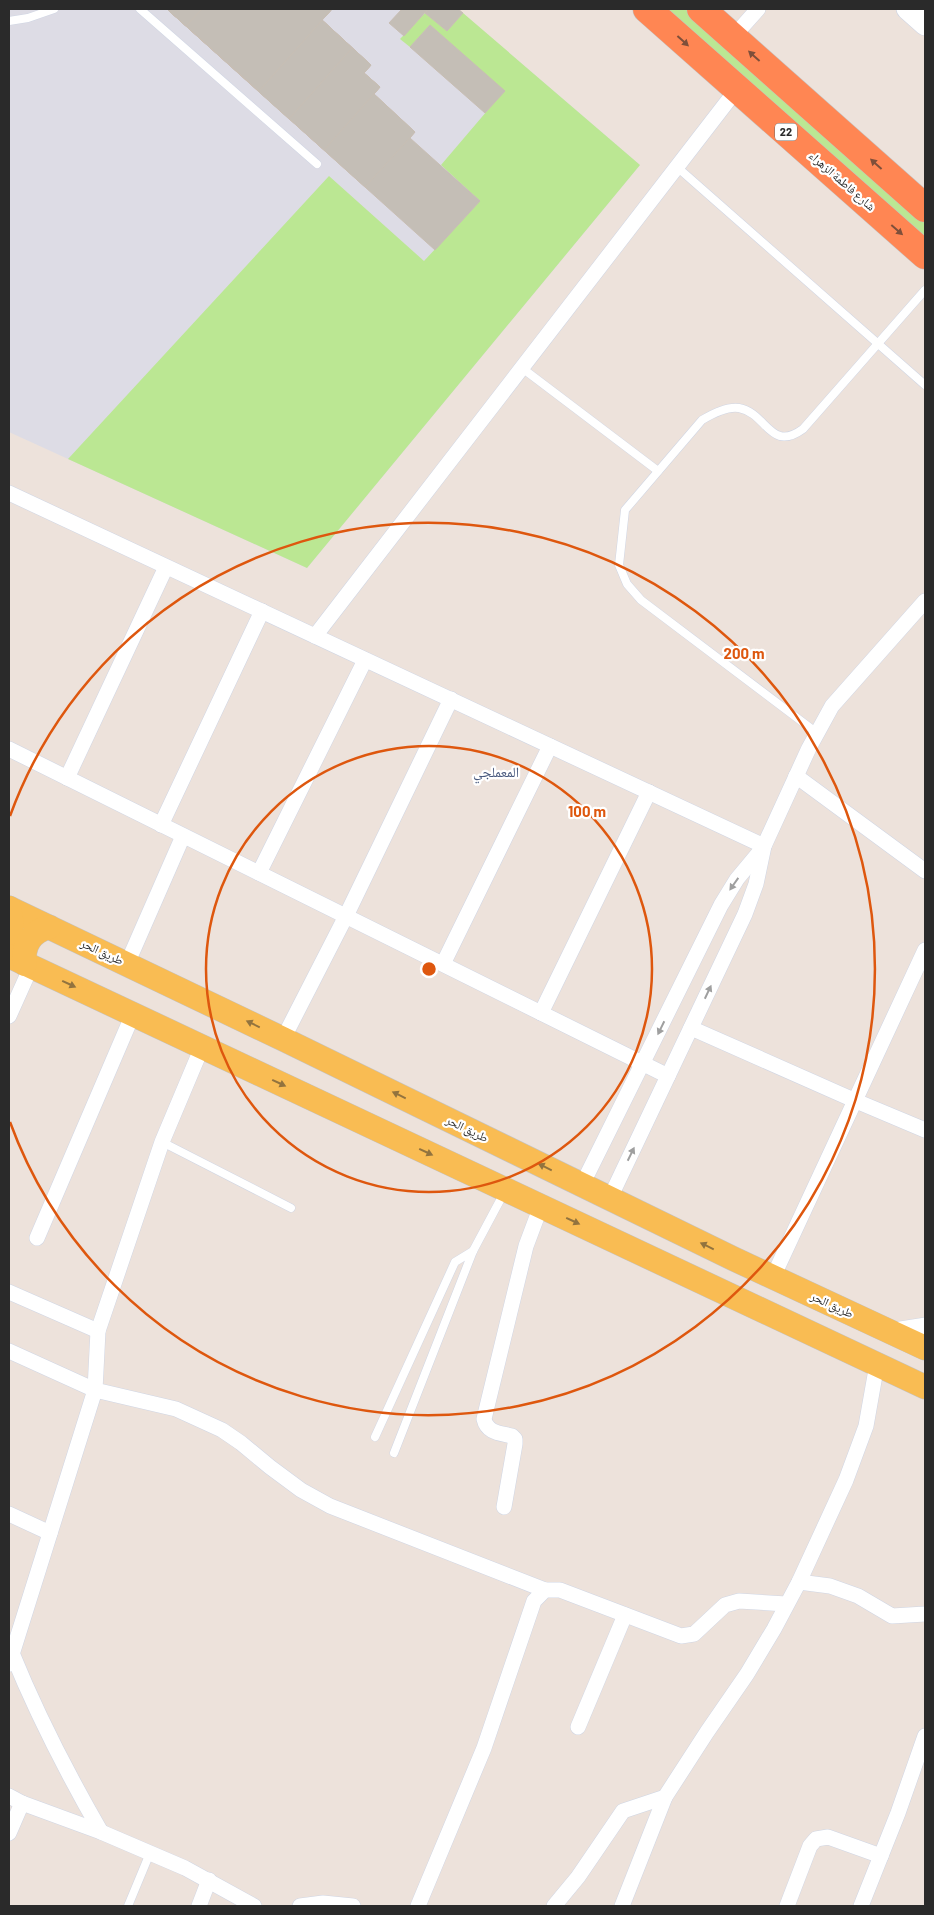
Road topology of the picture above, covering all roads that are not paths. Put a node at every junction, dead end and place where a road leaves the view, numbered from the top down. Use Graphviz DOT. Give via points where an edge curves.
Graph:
graph roads {
  1 [pos="54,9"];
  2 [pos="140,9"];
  3 [pos="647,9"];
  4 [pos="701,9"];
  5 [pos="758,9"];
  6 [pos="907,9"];
  7 [pos="9,21"];
  8 [pos="925,24"];
  9 [pos="733,37"];
  10 [pos="737,89"];
  11 [pos="317,164"];
  12 [pos="677,167"];
  13 [pos="925,208"];
  14 [pos="925,255"];
  15 [pos="925,290"];
  16 [pos="878,344"];
  17 [pos="522,368"];
  18 [pos="925,385"];
  19 [pos="658,471"];
  20 [pos="9,493"];
  21 [pos="166,567"];
  22 [pos="925,601"];
  23 [pos="262,611"];
  24 [pos="315,636"];
  25 [pos="365,660"];
  26 [pos="450,699"];
  27 [pos="817,733"];
  28 [pos="550,746"];
  29 [pos="9,749"];
  30 [pos="796,776"];
  31 [pos="67,778"];
  32 [pos="649,792"];
  33 [pos="161,825"];
  34 [pos="183,836"];
  35 [pos="764,846"];
  36 [pos="925,871"];
  37 [pos="259,873"];
  38 [pos="9,908"];
  39 [pos="346,916"];
  40 [pos="49,927"];
  41 [pos="9,935"];
  42 [pos="925,950"];
  43 [pos="21,962"];
  44 [pos="127,964"];
  45 [pos="443,964"];
  46 [pos="541,1013"];
  47 [pos="133,1014"];
  48 [pos="9,1016"];
  49 [pos="692,1028"];
  50 [pos="283,1039"];
  51 [pos="202,1047"];
  52 [pos="643,1064"];
  53 [pos="668,1076"];
  54 [pos="856,1101"];
  55 [pos="925,1130"];
  56 [pos="162,1142"];
  57 [pos="582,1185"];
  58 [pos="506,1190"];
  59 [pos="610,1198"];
  60 [pos="541,1206"];
  61 [pos="291,1208"];
  62 [pos="37,1238"];
  63 [pos="472,1251"];
  64 [pos="734,1259"];
  65 [pos="773,1278"];
  66 [pos="722,1291"];
  67 [pos="9,1292"];
  68 [pos="753,1306"];
  69 [pos="925,1328"];
  70 [pos="98,1331"];
  71 [pos="893,1333"];
  72 [pos="925,1348"];
  73 [pos="9,1351"];
  74 [pos="877,1364"];
  75 [pos="922,1382"];
  76 [pos="95,1390"];
  77 [pos="375,1437"];
  78 [pos="394,1453"];
  79 [pos="504,1507"];
  80 [pos="9,1514"];
  81 [pos="50,1533"];
  82 [pos="799,1582"];
  83 [pos="546,1590"];
  84 [pos="786,1604"];
  85 [pos="925,1614"];
  86 [pos="626,1615"];
  87 [pos="10,1659"];
  88 [pos="578,1727"];
  89 [pos="925,1736"];
  90 [pos="9,1796"];
  91 [pos="665,1797"];
  92 [pos="22,1803"];
  93 [pos="101,1832"];
  94 [pos="9,1833"];
  95 [pos="150,1853"];
  96 [pos="881,1856"];
  97 [pos="209,1880"];
  98 [pos="128,1906"];
  99 [pos="199,1906"];
  100 [pos="254,1906"];
  101 [pos="300,1906"];
  102 [pos="353,1906"];
  103 [pos="418,1906"];
  104 [pos="554,1906"];
  105 [pos="622,1906"];
  106 [pos="786,1906"];
  107 [pos="861,1906"];
  1 -- 7 [label="lane"];
  2 -- 11 [label="lane"];
  3 -- 10 [label="highway, شارع فاطمة الزهراء / 22, one-way"];
  4 -- 9 [label="highway"];
  5 -- 9 [label="street"];
  6 -- 8 [label="street"];
  13 -- 9 [label="highway, one-way"];
  10 -- 12 [label="street"];
  10 -- 14 [label="highway, شارع فاطمة الزهراء / 22, one-way"];
  12 -- 16 [label="lane"];
  12 -- 17 [label="street"];
  15 -- 16 [label="lane"];
  16 -- 18 [label="lane"];
  16 -- 19 [label="lane" via="803,429 792,437 779,437 740,408 726,409 702,420"];
  17 -- 19 [label="lane"];
  17 -- 24 [label="street"];
  19 -- 27 [label="lane" via="625,510 619,566 627,584 642,600"];
  20 -- 21 [label="street"];
  21 -- 23 [label="street"];
  21 -- 31 [label="street"];
  22 -- 27 [label="street" via="832,706"];
  23 -- 24 [label="street"];
  23 -- 33 [label="street"];
  24 -- 25 [label="street"];
  25 -- 26 [label="street"];
  25 -- 37 [label="street"];
  26 -- 28 [label="street"];
  26 -- 39 [label="street"];
  27 -- 30 [label="street"];
  28 -- 32 [label="street"];
  28 -- 45 [label="street"];
  29 -- 31 [label="street"];
  30 -- 35 [label="street"];
  30 -- 36 [label="street"];
  31 -- 33 [label="street"];
  32 -- 35 [label="street"];
  32 -- 46 [label="street"];
  33 -- 34 [label="street"];
  34 -- 37 [label="street"];
  34 -- 44 [label="street"];
  49 -- 35 [label="street, one-way" via="745,914 756,884"];
  35 -- 52 [label="street, one-way" via="728,892"];
  37 -- 39 [label="street"];
  38 -- 40 [label="main road, طريق الحر"];
  38 -- 41 [label="main road" via="12,924"];
  39 -- 45 [label="street"];
  39 -- 50 [label="street"];
  40 -- 43 [label="main road" via="28,940"];
  40 -- 44 [label="main road, طريق الحر"];
  42 -- 54 [label="street"];
  43 -- 47 [label="main road, one-way"];
  43 -- 48 [label="street"];
  50 -- 44 [label="main road, طريق الحر, one-way"];
  45 -- 46 [label="street"];
  46 -- 52 [label="street"];
  47 -- 51 [label="main road"];
  47 -- 62 [label="street"];
  49 -- 53 [label="street"];
  49 -- 54 [label="street"];
  57 -- 50 [label="main road, طريق الحر, one-way"];
  51 -- 56 [label="street"];
  51 -- 58 [label="main road, one-way"];
  52 -- 53 [label="street"];
  52 -- 57 [label="street"];
  59 -- 53 [label="street, one-way"];
  54 -- 55 [label="street"];
  54 -- 65 [label="street"];
  56 -- 61 [label="lane"];
  56 -- 70 [label="street"];
  57 -- 59 [label="main road, طريق الحر"];
  58 -- 60 [label="main road"];
  58 -- 63 [label="lane"];
  64 -- 59 [label="main road, طريق الحر, one-way"];
  60 -- 66 [label="main road, one-way"];
  60 -- 79 [label="street" via="526,1246 484,1419 490,1430 515,1439"];
  63 -- 77 [label="lane" via="454,1262"];
  63 -- 78 [label="lane"];
  64 -- 65 [label="main road, طريق الحر"];
  64 -- 66 [label="main road" via="734,1278"];
  65 -- 68 [label="main road" via="762,1283 754,1293"];
  65 -- 71 [label="main road, طريق الحر"];
  66 -- 68 [label="main road"];
  67 -- 70 [label="street"];
  68 -- 74 [label="main road"];
  69 -- 71 [label="street"];
  70 -- 76 [label="street"];
  71 -- 72 [label="main road, طريق الحر"];
  73 -- 76 [label="street"];
  74 -- 75 [label="main road"];
  74 -- 82 [label="street" via="866,1426 846,1480"];
  76 -- 81 [label="street"];
  76 -- 83 [label="street" via="176,1409 222,1430 301,1490 330,1506"];
  80 -- 81 [label="street"];
  81 -- 87 [label="street"];
  82 -- 84 [label="street"];
  82 -- 85 [label="street" via="830,1586 858,1596 892,1616"];
  83 -- 86 [label="street" via="560,1590"];
  83 -- 103 [label="street" via="534,1601 484,1748"];
  84 -- 86 [label="street" via="738,1601 725,1606 694,1634 680,1636"];
  84 -- 91 [label="street" via="747,1674"];
  86 -- 88 [label="street"];
  87 -- 93 [label="street" via="66,1772"];
  89 -- 96 [label="street"];
  90 -- 92 [label="street"];
  91 -- 104 [label="street" via="623,1811"];
  91 -- 105 [label="street"];
  92 -- 93 [label="street"];
  92 -- 94 [label="street"];
  93 -- 95 [label="street"];
  95 -- 97 [label="street"];
  95 -- 98 [label="lane"];
  96 -- 106 [label="street" via="828,1837 816,1839 810,1846"];
  96 -- 107 [label="street"];
  97 -- 99 [label="street"];
  97 -- 100 [label="street"];
  101 -- 102 [label="street" via="322,1903"];
}
